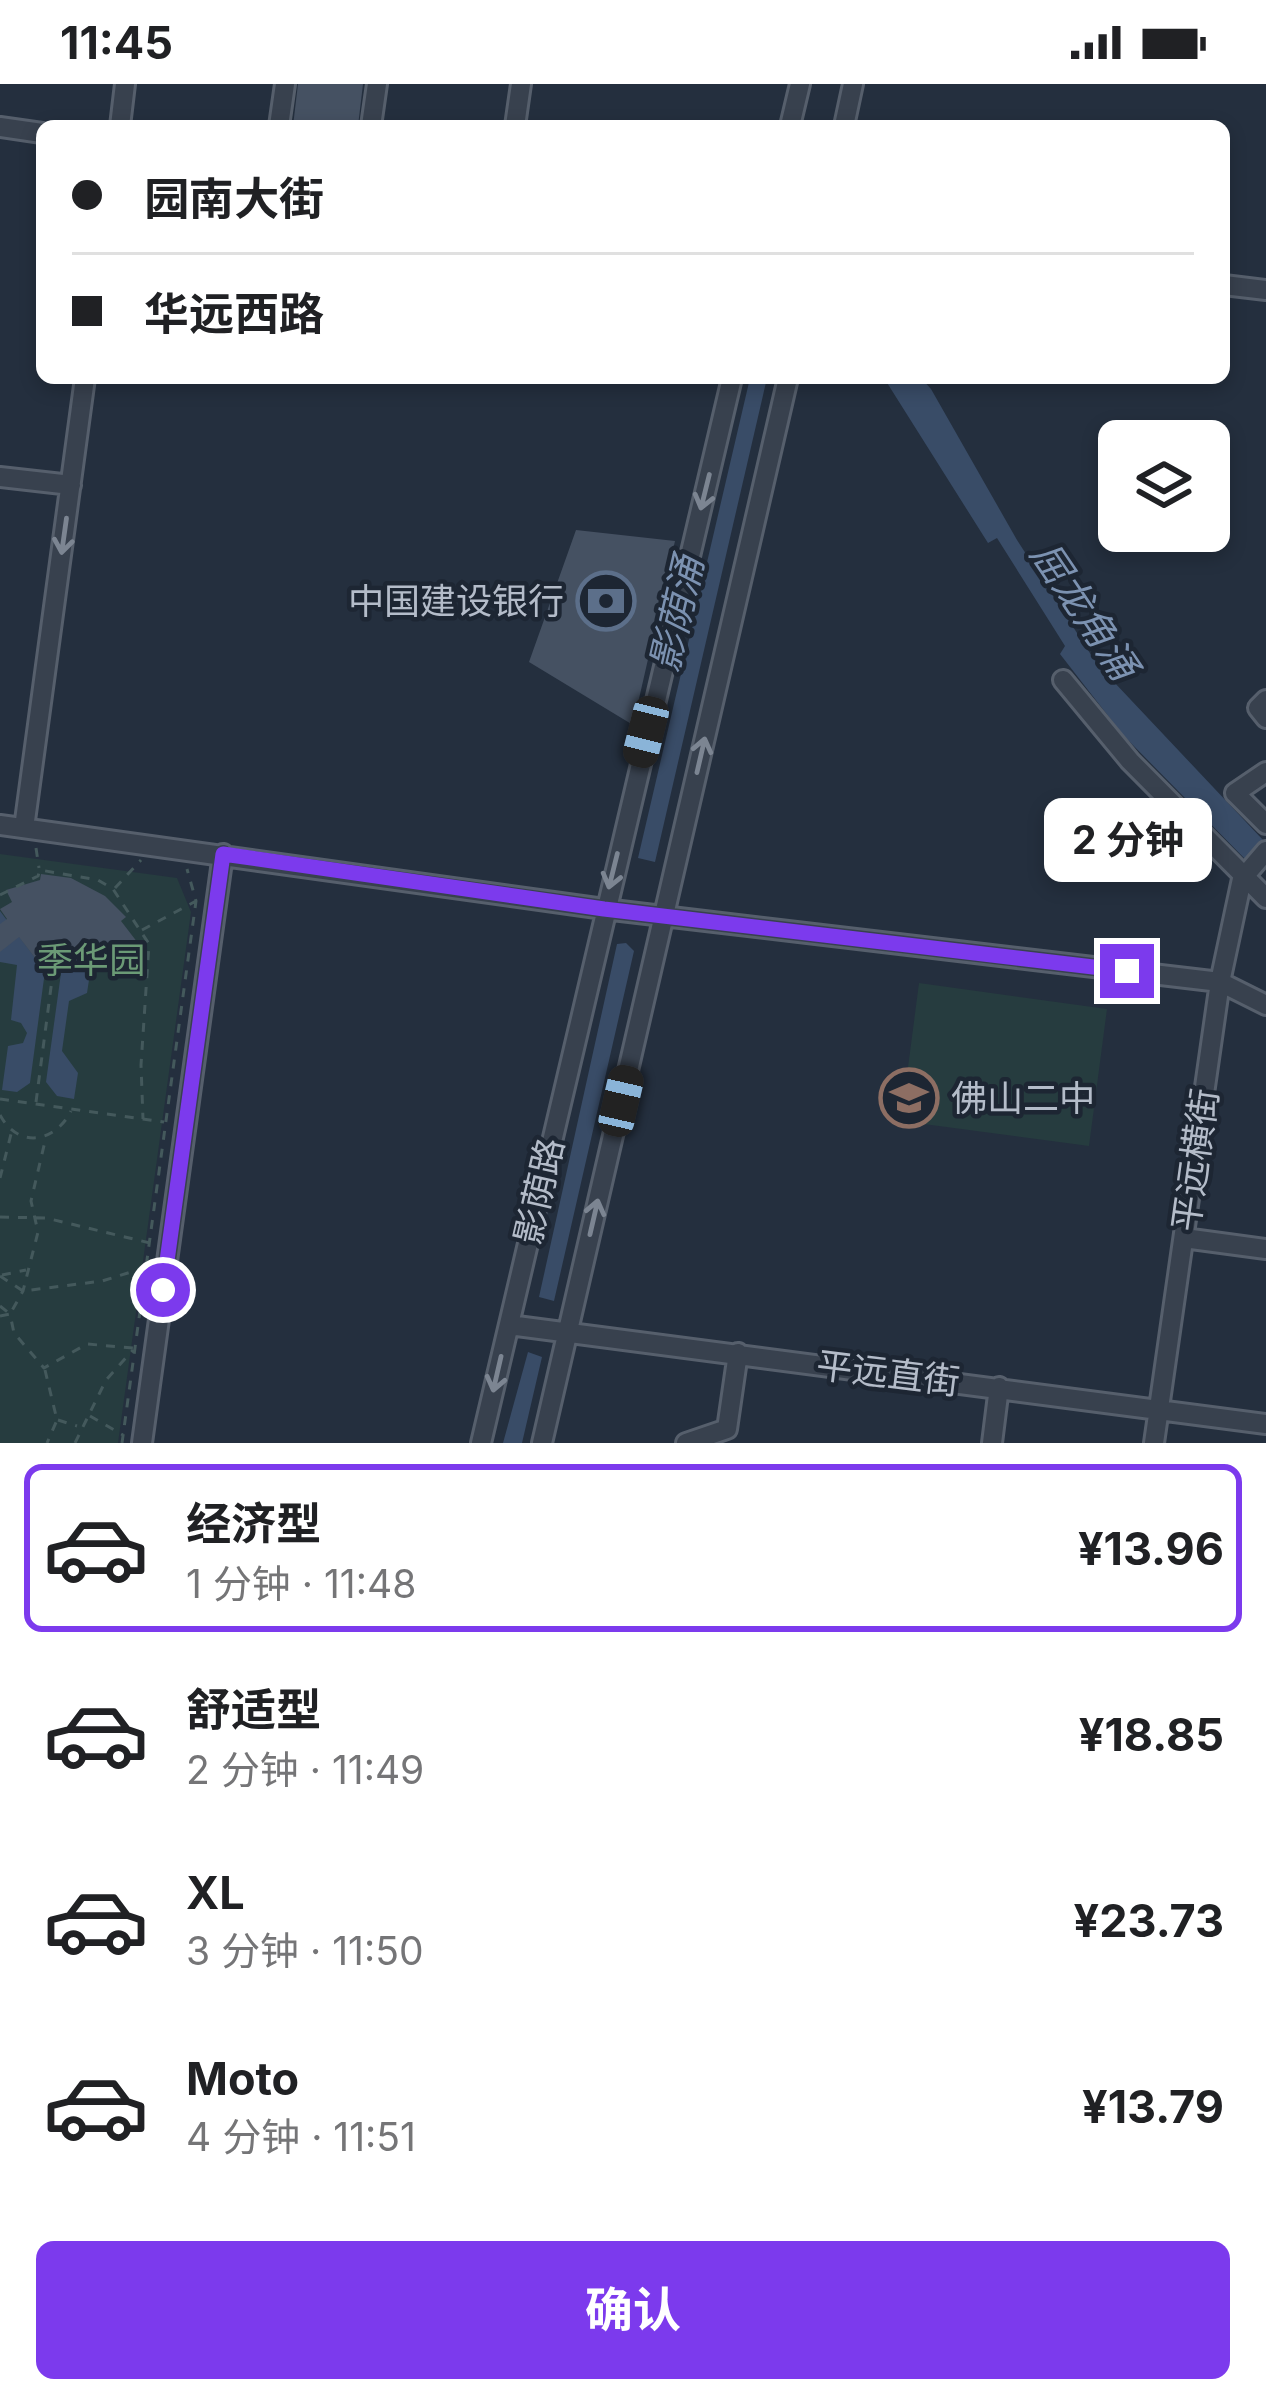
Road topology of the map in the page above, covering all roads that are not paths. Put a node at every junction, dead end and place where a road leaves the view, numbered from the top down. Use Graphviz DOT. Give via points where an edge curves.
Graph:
graph roads {
  1 [pos="125,84"];
  2 [pos="285,84"];
  3 [pos="376,84"];
  4 [pos="521,84"];
  5 [pos="800,84"];
  6 [pos="853,84"];
  7 [pos="121,120"];
  8 [pos="280,120"];
  9 [pos="372,120"];
  10 [pos="515,120"];
  11 [pos="791,120"];
  12 [pos="845,120"];
  13 [pos="0,127"];
  14 [pos="36,132"];
  15 [pos="1230,285"];
  16 [pos="1266,290"];
  17 [pos="85,384"];
  18 [pos="731,384"];
  19 [pos="787,384"];
  20 [pos="0,477"];
  21 [pos="71,485"];
  22 [pos="1063,680"];
  23 [pos="1266,700"];
  24 [pos="1266,718"];
  25 [pos="1266,772"];
  26 [pos="1266,824"];
  27 [pos="0,825"];
  28 [pos="29,833"];
  29 [pos="1266,851"];
  30 [pos="223,854"];
  31 [pos="1242,879"];
  32 [pos="1266,898"];
  33 [pos="604,909"];
  34 [pos="663,916"];
  35 [pos="1220,982"];
  36 [pos="1266,1004"];
  37 [pos="1184,1238"];
  38 [pos="1266,1250"];
  39 [pos="514,1325"];
  40 [pos="561,1330"];
  41 [pos="738,1353"];
  42 [pos="999,1388"];
  43 [pos="1159,1408"];
  44 [pos="1266,1424"];
  45 [pos="142,1443"];
  46 [pos="481,1443"];
  47 [pos="542,1443"];
  48 [pos="686,1443"];
  49 [pos="992,1443"];
  50 [pos="1154,1443"];
  1 -- 7 [label="street"];
  2 -- 8 [label="street"];
  3 -- 9 [label="street"];
  4 -- 10 [label="street"];
  5 -- 11 [label="street"];
  6 -- 12 [label="street"];
  13 -- 14 [label="street"];
  15 -- 16 [label="street"];
  17 -- 21 [label="street"];
  18 -- 33 [label="street, 影荫路, one-way"];
  34 -- 19 [label="street, 影荫路, one-way"];
  20 -- 21 [label="street"];
  21 -- 28 [label="street, one-way"];
  22 -- 31 [label="street"];
  23 -- 24 [label="street" via="1258,708"];
  25 -- 26 [label="street" via="1235,793"];
  27 -- 28 [label="street"];
  28 -- 30 [label="street"];
  29 -- 31 [label="street"];
  30 -- 33 [label="street"];
  30 -- 45 [label="street"];
  31 -- 32 [label="street"];
  31 -- 35 [label="street, 平远横街"];
  33 -- 34 [label="street"];
  33 -- 39 [label="street, 影荫路"];
  34 -- 35 [label="street"];
  40 -- 34 [label="street, 影荫路, one-way"];
  35 -- 36 [label="street"];
  35 -- 37 [label="street, 平远横街"];
  37 -- 38 [label="street"];
  37 -- 43 [label="street, 平远横街"];
  39 -- 40 [label="street, 平远直街"];
  39 -- 46 [label="street, 影荫路, one-way"];
  40 -- 41 [label="street, 平远直街"];
  40 -- 47 [label="street, 影荫路"];
  41 -- 42 [label="street, 平远直街"];
  41 -- 48 [label="street" via="727,1429"];
  42 -- 43 [label="street, 平远直街"];
  42 -- 49 [label="street"];
  43 -- 44 [label="street, 平远直街"];
  43 -- 50 [label="street, 平远横街"];
}
